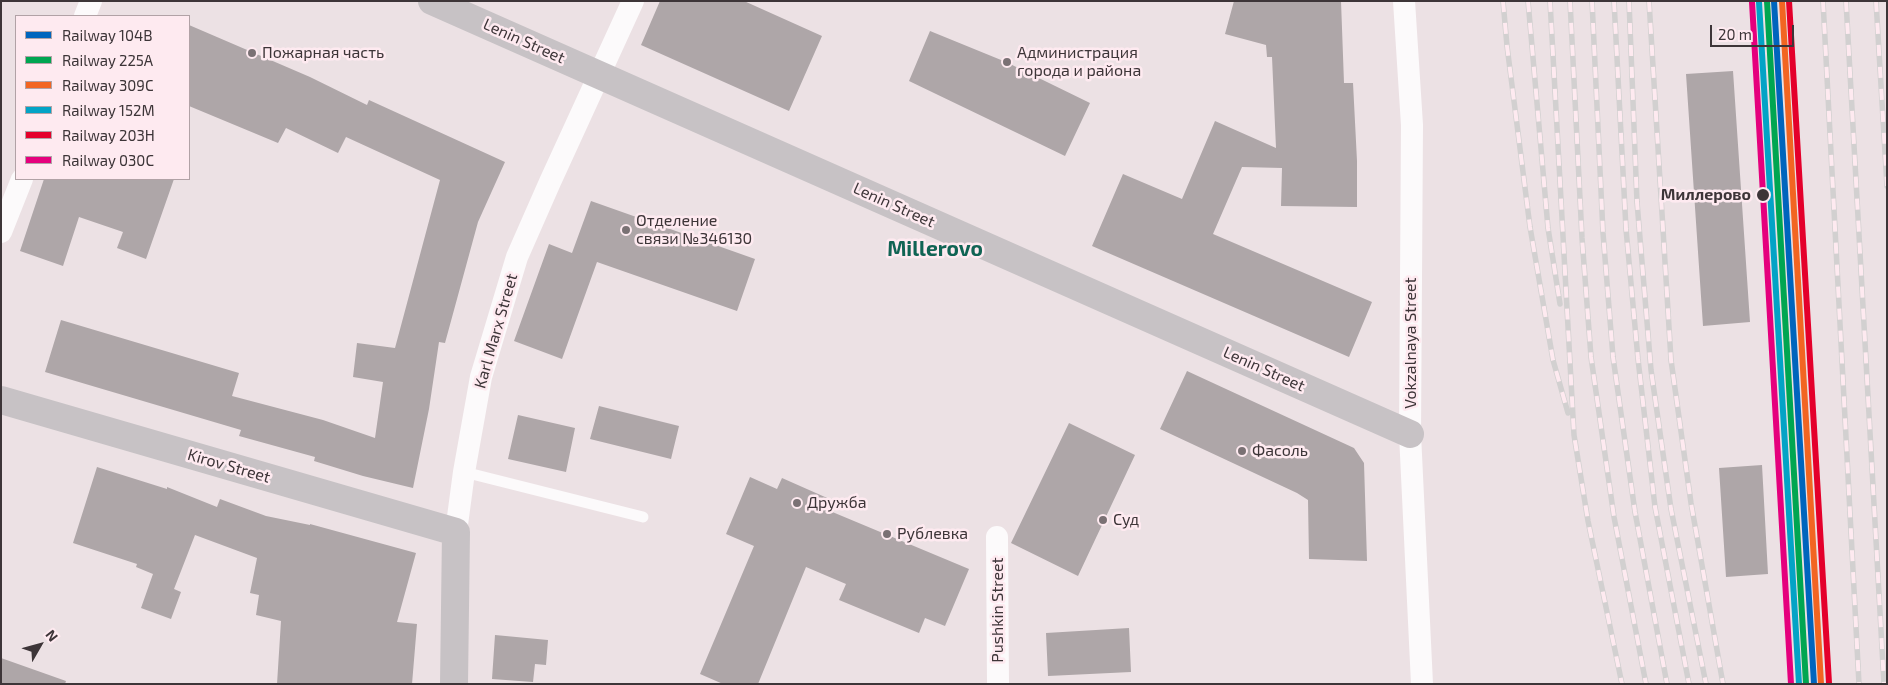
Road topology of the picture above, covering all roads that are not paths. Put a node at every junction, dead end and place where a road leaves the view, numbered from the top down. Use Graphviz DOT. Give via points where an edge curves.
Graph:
graph roads {
  1 [pos="91,1"];
  2 [pos="432,1"];
  3 [pos="634,1"];
  4 [pos="1404,1"];
  5 [pos="85,15"];
  6 [pos="600,74"];
  7 [pos="22,180"];
  8 [pos="1,232"];
  9 [pos="1,400"];
  10 [pos="1410,434"];
  11 [pos="464,472"];
  12 [pos="643,517"];
  13 [pos="456,532"];
  14 [pos="997,537"];
  15 [pos="454,684"];
  16 [pos="998,684"];
  17 [pos="1422,684"];
  1 -- 5 [label="street"];
  2 -- 6 [label="street, Lenin Street"];
  3 -- 6 [label="street, Karl Marx Street"];
  4 -- 10 [label="street, Vokzalnaya Street" via="1412,125"];
  6 -- 10 [label="street, Lenin Street"];
  6 -- 11 [label="street, Karl Marx Street" via="517,257 481,377"];
  7 -- 8 [label="street"];
  9 -- 13 [label="street, Kirov Street"];
  10 -- 17 [label="street, Vokzalnaya Street"];
  11 -- 12 [label="lane"];
  11 -- 13 [label="street, Karl Marx Street"];
  13 -- 15 [label="street, Karl Marx Street"];
  14 -- 16 [label="street, Pushkin Street"];
}
